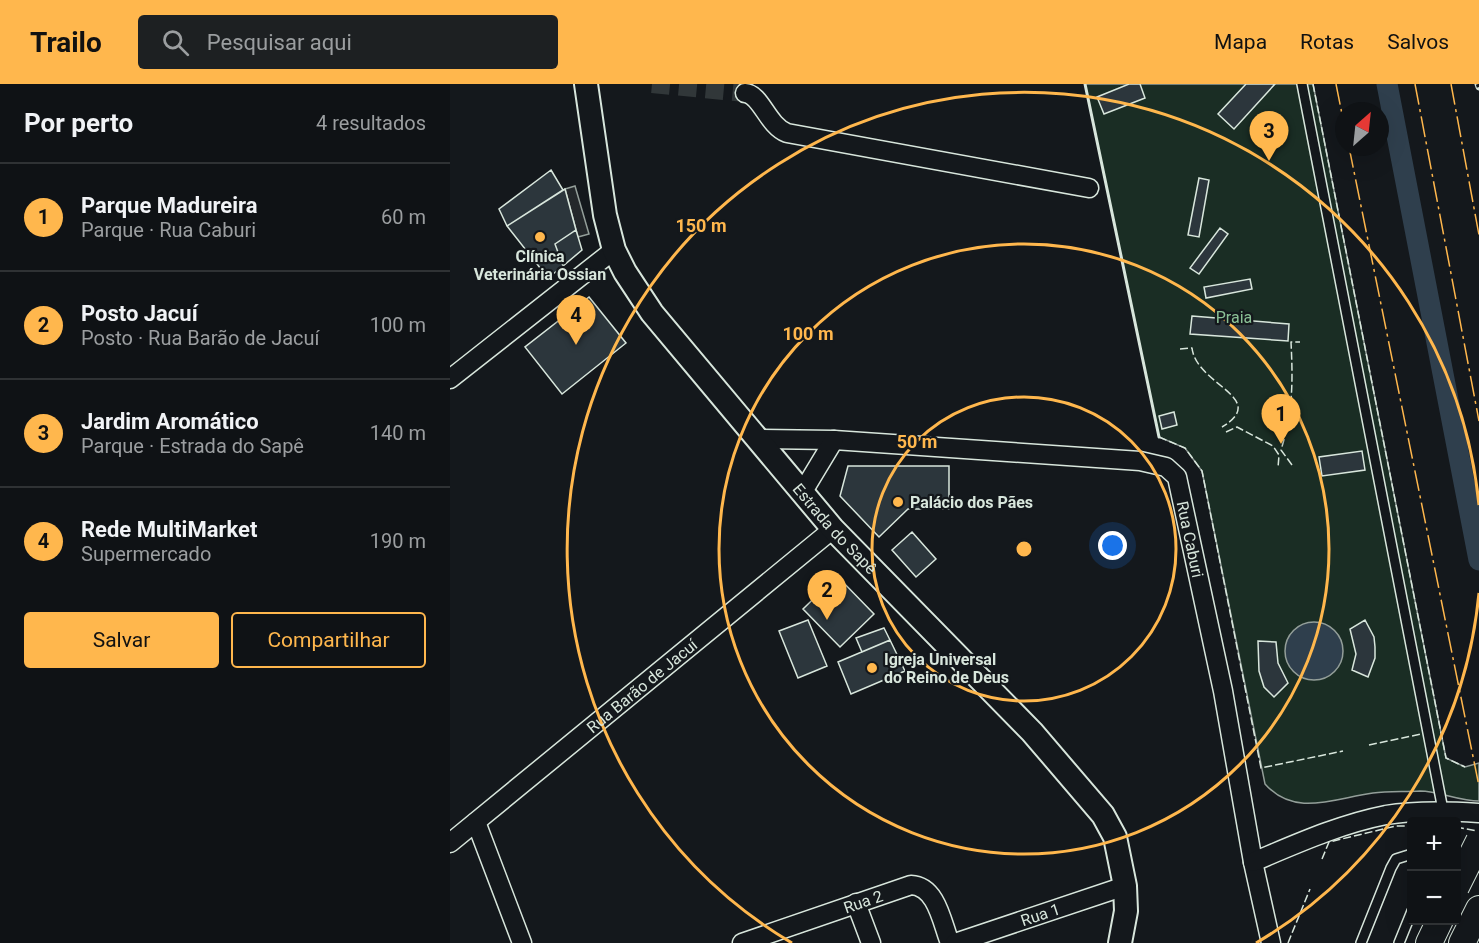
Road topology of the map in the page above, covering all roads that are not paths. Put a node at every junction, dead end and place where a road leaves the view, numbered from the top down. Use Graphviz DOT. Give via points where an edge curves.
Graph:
graph roads {
  1 [pos="586,84"];
  2 [pos="1302,84"];
  3 [pos="745,93"];
  4 [pos="1089,188"];
  5 [pos="614,250"];
  6 [pos="450,379"];
  7 [pos="757,439"];
  8 [pos="834,440"];
  9 [pos="802,493"];
  10 [pos="833,529"];
  11 [pos="1443,810"];
  12 [pos="1479,813"];
  13 [pos="476,822"];
  14 [pos="450,843"];
  15 [pos="1469,845"];
  16 [pos="1479,853"];
  17 [pos="1407,856"];
  18 [pos="1253,862"];
  19 [pos="1461,871"];
  20 [pos="1125,886"];
  21 [pos="856,903"];
  22 [pos="1479,909"];
  23 [pos="1407,923"];
  24 [pos="1438,925"];
  25 [pos="522,943"];
  26 [pos="742,943"];
  27 [pos="871,943"];
  28 [pos="950,943"];
  29 [pos="955,943"];
  30 [pos="1120,943"];
  31 [pos="1271,943"];
  32 [pos="1361,943"];
  33 [pos="1399,943"];
  34 [pos="1429,943"];
  35 [pos="1462,943"];
  1 -- 5 [label="street, Estrada do Sapê" via="605,215"];
  2 -- 11 [label="lane"];
  3 -- 4 [label="street" via="756,97 772,124 787,134"];
  5 -- 6 [label="street"];
  5 -- 7 [label="street, Estrada do Sapê" via="652,313"];
  7 -- 8 [label="street, Rua Caburi"];
  7 -- 9 [label="street, Estrada do Sapê"];
  8 -- 9 [label="street"];
  8 -- 18 [label="street, Rua Caburi" via="1140,461 1166,467 1177,477 1223,691"];
  9 -- 10 [label="street, Estrada do Sapê"];
  10 -- 13 [label="street, Rua Barão de Jacuí"];
  10 -- 20 [label="street, Estrada do Sapê" via="1032,732 1103,815 1114,837"];
  11 -- 12 [label="street"];
  11 -- 18 [label="street" via="1386,815"];
  13 -- 14 [label="street, Rua Barão de Jacuí"];
  13 -- 25 [label="street"];
  15 -- 16 [label="lane"];
  15 -- 19 [label="main road, bridge"];
  17 -- 32 [label="lane" via="1396,860 1391,868"];
  18 -- 31 [label="street, Rua Caburi"];
  20 -- 29 [label="street, Rua 1"];
  20 -- 30 [label="street, Estrada do Sapê" via="1126,911"];
  21 -- 26 [label="street, Rua 2"];
  21 -- 27 [label="street"];
  21 -- 28 [label="street, Rua 2" via="911,885 924,887 933,898"];
  22 -- 35 [label="main road"];
  23 -- 33 [label="lane"];
  24 -- 34 [label="main road"];
}
